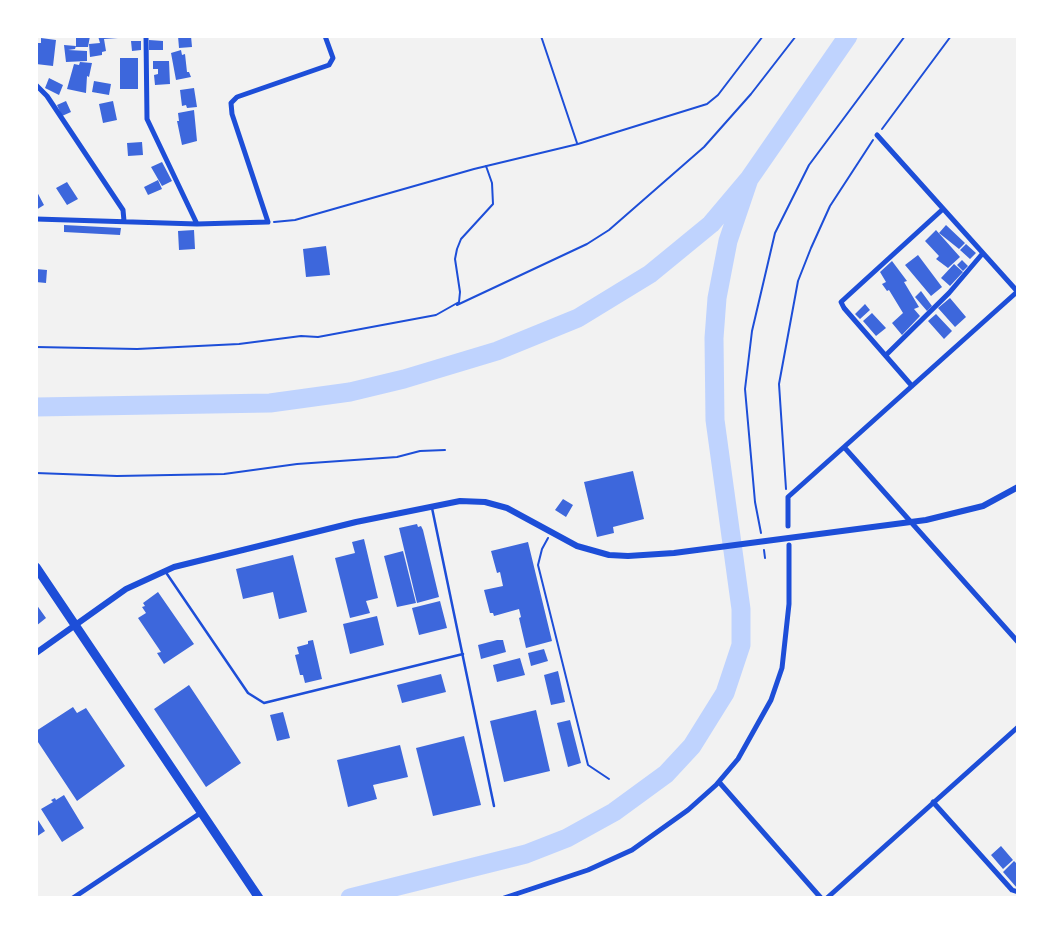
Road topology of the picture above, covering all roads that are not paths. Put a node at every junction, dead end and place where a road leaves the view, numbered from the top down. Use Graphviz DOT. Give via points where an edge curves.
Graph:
graph roads {
  1 [pos="146,36"];
  2 [pos="326,36"];
  3 [pos="38,89"];
  4 [pos="877,135"];
  5 [pos="943,209"];
  6 [pos="36,219"];
  7 [pos="124,221"];
  8 [pos="197,224"];
  9 [pos="983,253"];
  10 [pos="1017,291"];
  11 [pos="886,355"];
  12 [pos="912,386"];
  13 [pos="844,447"];
  14 [pos="1018,487"];
  15 [pos="432,507"];
  16 [pos="788,526"];
  17 [pos="789,545"];
  18 [pos="36,567"];
  19 [pos="165,571"];
  20 [pos="76,626"];
  21 [pos="1018,642"];
  22 [pos="36,653"];
  23 [pos="463,654"];
  24 [pos="1018,727"];
  25 [pos="719,782"];
  26 [pos="934,802"];
  27 [pos="494,806"];
  28 [pos="202,812"];
  29 [pos="1018,892"];
  30 [pos="256,894"];
  31 [pos="72,898"];
  32 [pos="504,898"];
  33 [pos="821,898"];
  34 [pos="827,898"];
  1 -- 8 [label="street" via="147,118"];
  2 -- 8 [label="street" via="333,58 329,65 237,97 231,103 268,222"];
  3 -- 7 [label="street" via="48,96 123,210"];
  4 -- 5 [label="street"];
  5 -- 9 [label="street"];
  5 -- 11 [label="street" via="842,298 844,308"];
  6 -- 7 [label="street"];
  7 -- 8 [label="street"];
  9 -- 10 [label="street"];
  9 -- 11 [label="street" via="949,293"];
  10 -- 12 [label="street"];
  11 -- 12 [label="street"];
  12 -- 13 [label="street"];
  13 -- 16 [label="street" via="788,497"];
  13 -- 21 [label="street"];
  14 -- 15 [label="street" via="983,506 926,520 699,550 628,556 609,555 577,546 507,508 485,502 460,501"];
  15 -- 19 [label="street" via="356,522"];
  15 -- 23 [label="lane"];
  17 -- 25 [label="street" via="788,622 777,687 758,727"];
  18 -- 20 [label="highway"];
  19 -- 20 [label="street" via="126,589"];
  19 -- 23 [label="lane" via="242,686 264,703"];
  20 -- 22 [label="street"];
  20 -- 28 [label="highway"];
  23 -- 27 [label="lane"];
  24 -- 26 [label="street"];
  25 -- 32 [label="street" via="688,810 632,850 588,870"];
  25 -- 33 [label="street"];
  26 -- 29 [label="street" via="1012,890"];
  26 -- 34 [label="street"];
  28 -- 30 [label="highway"];
  28 -- 31 [label="street"];
}
